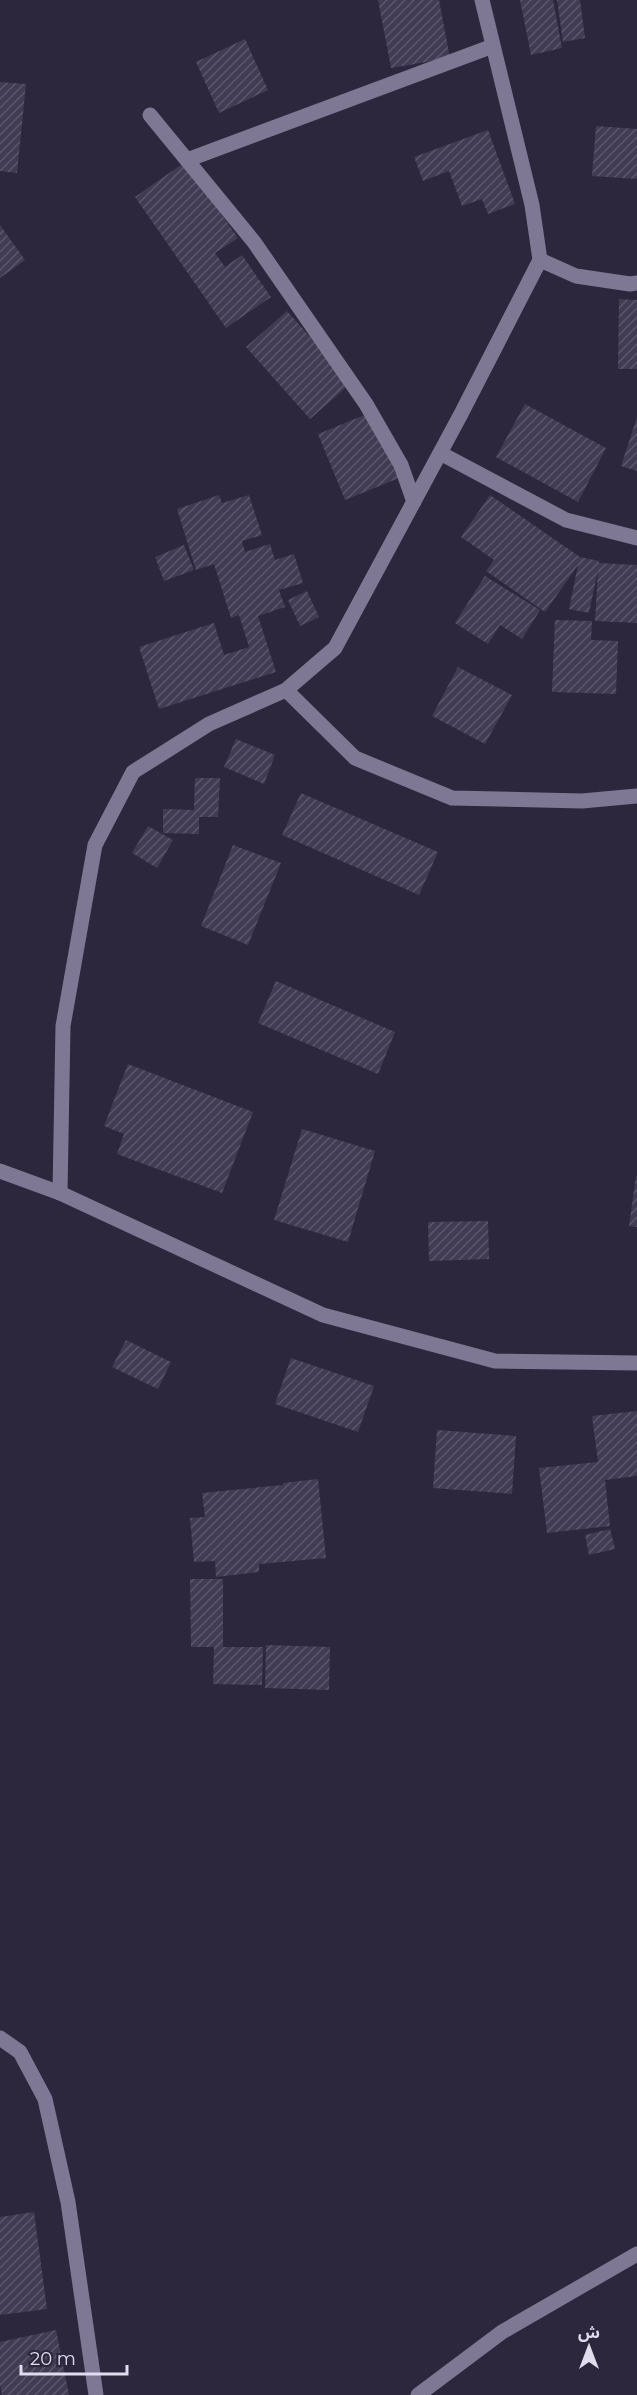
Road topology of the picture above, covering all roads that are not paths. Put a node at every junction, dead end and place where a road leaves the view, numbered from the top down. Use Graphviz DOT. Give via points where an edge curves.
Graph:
graph roads {
  1 [pos="482,0"];
  2 [pos="493,46"];
  3 [pos="150,115"];
  4 [pos="187,160"];
  5 [pos="540,260"];
  6 [pos="637,283"];
  7 [pos="440,453"];
  8 [pos="414,502"];
  9 [pos="637,538"];
  10 [pos="285,690"];
  11 [pos="637,796"];
  12 [pos="0,1171"];
  13 [pos="60,1193"];
  14 [pos="637,1363"];
  15 [pos="0,2038"];
  16 [pos="637,2254"];
  17 [pos="96,2395"];
  18 [pos="418,2395"];
  1 -- 2 [label="street"];
  2 -- 4 [label="street"];
  2 -- 5 [label="street" via="532,205"];
  3 -- 4 [label="street"];
  4 -- 8 [label="street" via="254,242 366,404 400,465"];
  5 -- 6 [label="street" via="576,276"];
  5 -- 7 [label="street"];
  7 -- 8 [label="street"];
  7 -- 9 [label="street" via="566,520"];
  8 -- 10 [label="street" via="335,648"];
  10 -- 11 [label="street" via="355,758 452,798 582,801"];
  10 -- 13 [label="street" via="209,724 133,772 95,844 63,1026"];
  12 -- 13 [label="street"];
  13 -- 14 [label="street" via="323,1315 495,1361"];
  15 -- 17 [label="street" via="20,2052 45,2099 68,2202"];
  16 -- 18 [label="street" via="502,2332"];
}
